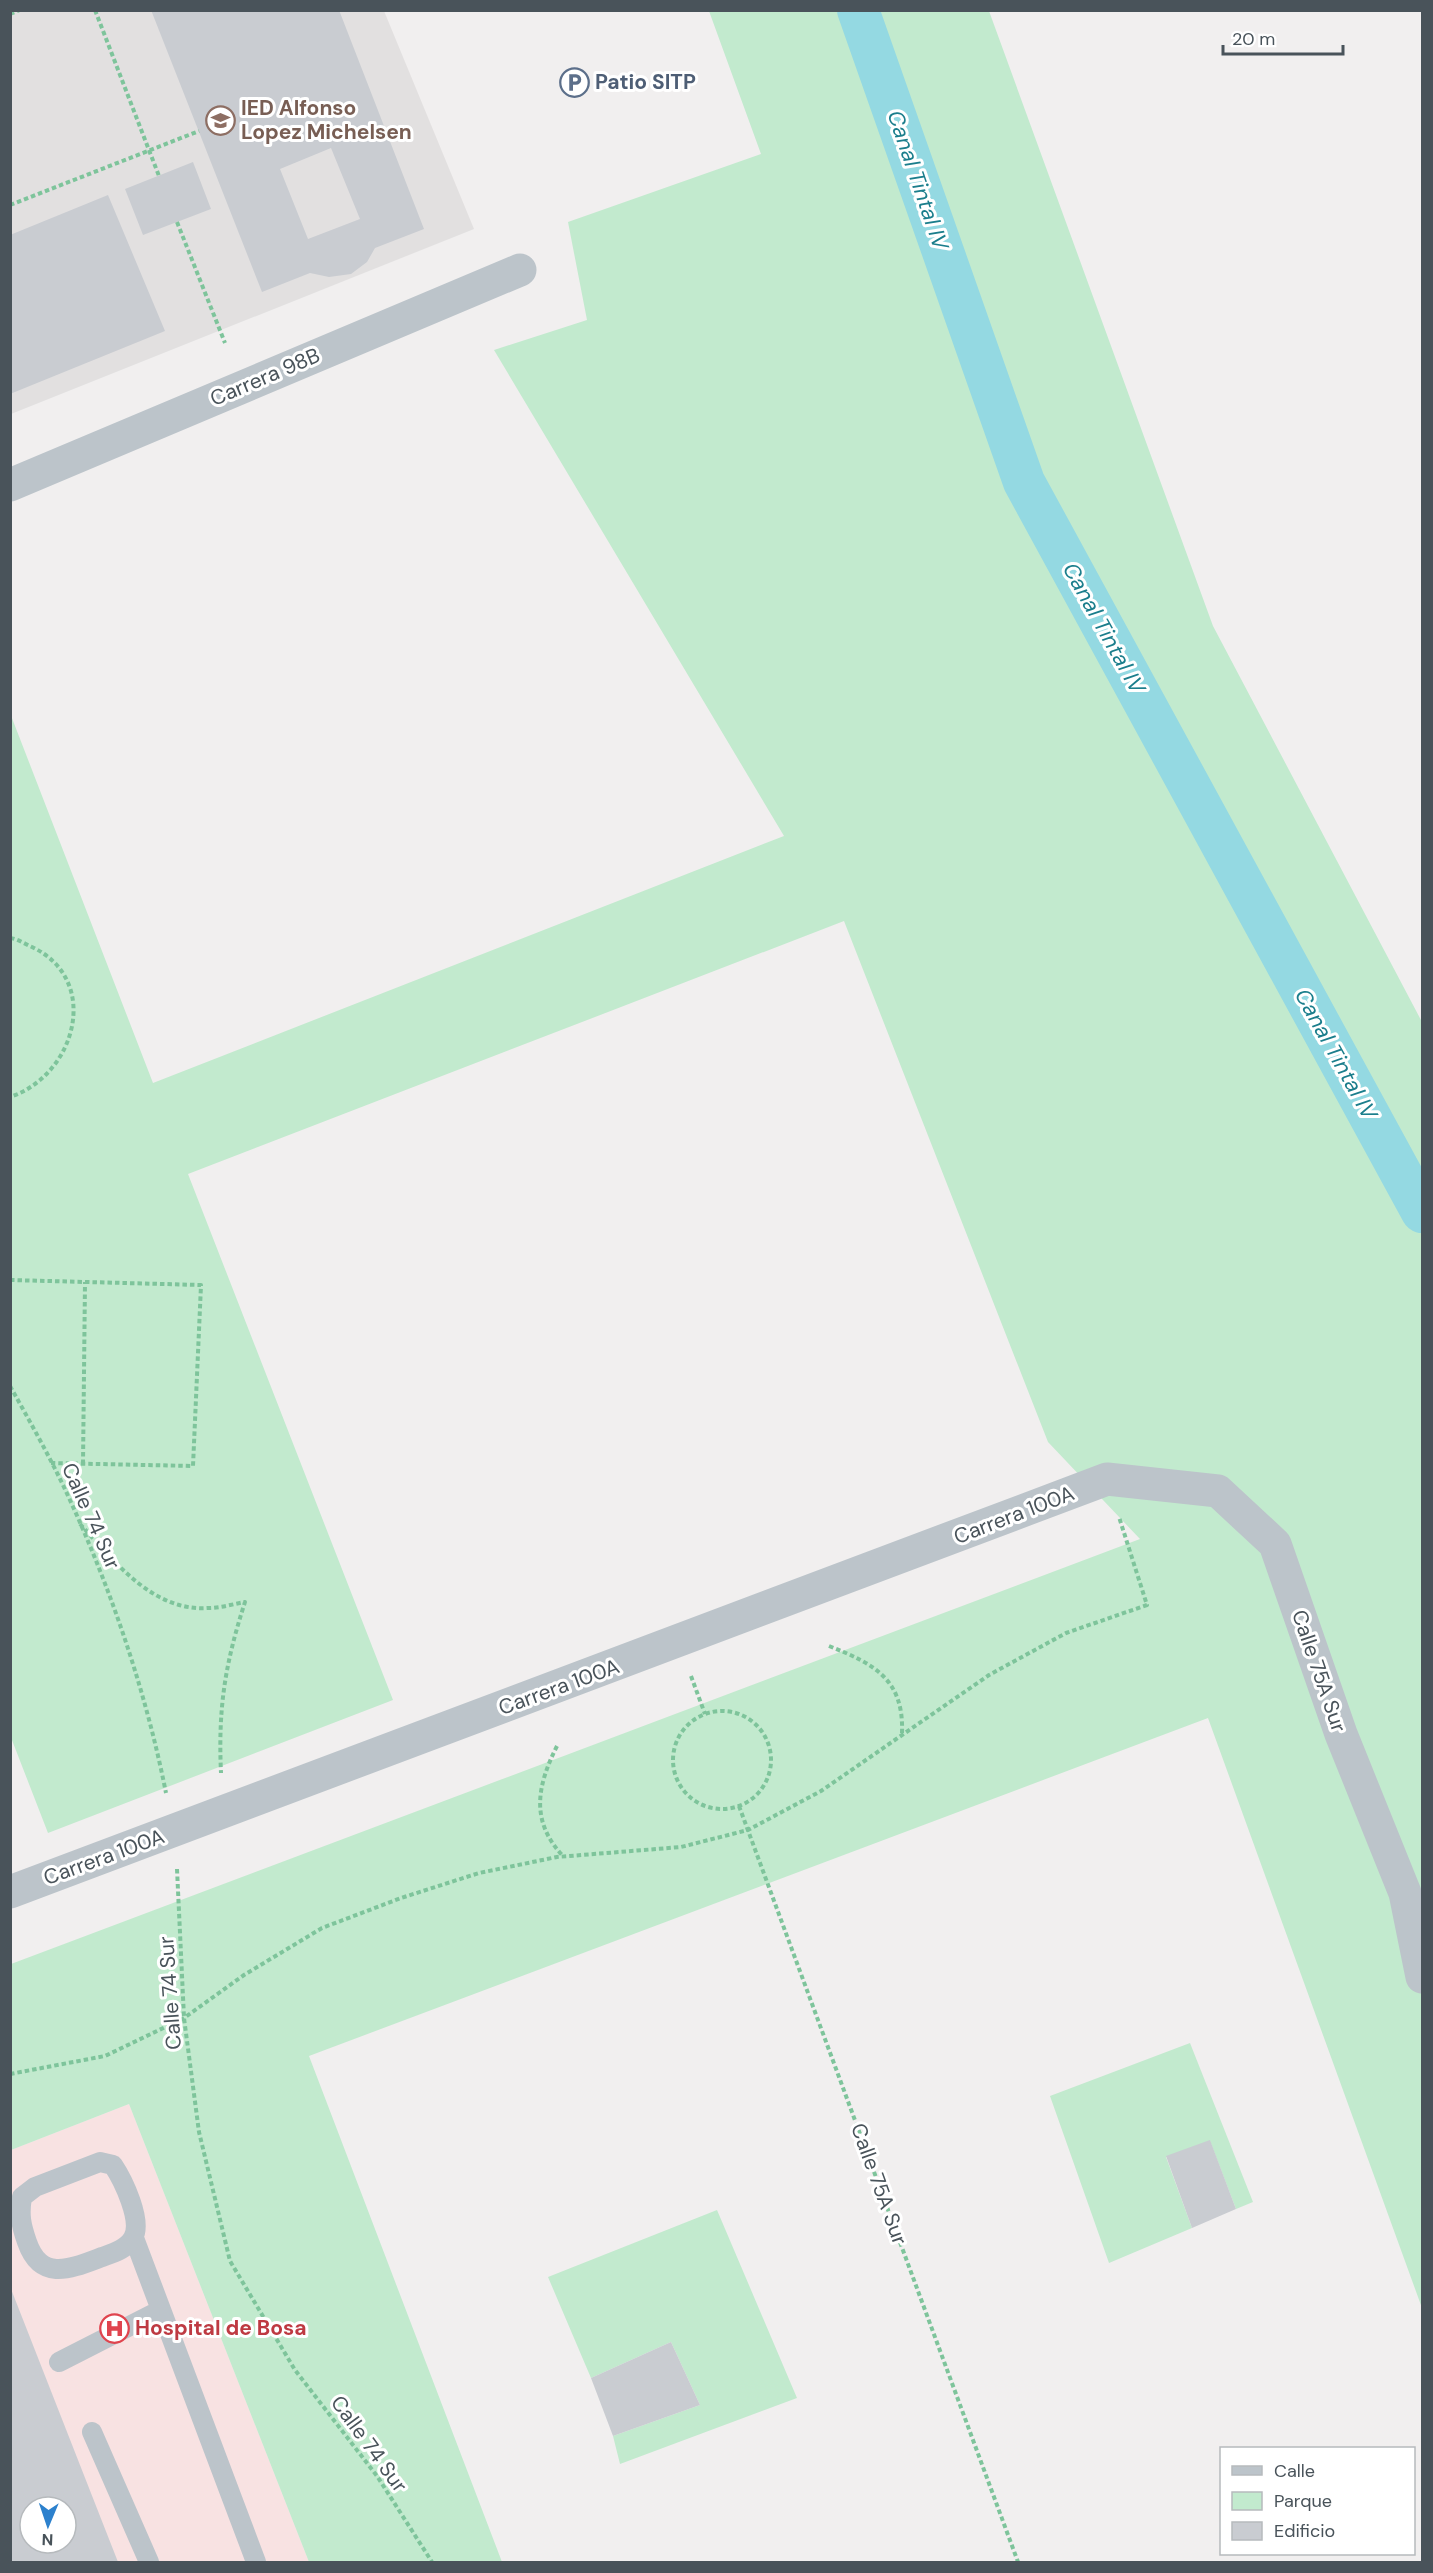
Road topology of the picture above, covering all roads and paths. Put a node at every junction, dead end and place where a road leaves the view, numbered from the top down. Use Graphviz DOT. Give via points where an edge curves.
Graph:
graph roads {
  1 [pos="20,10"];
  2 [pos="95,10"];
  3 [pos="10,14"];
  4 [pos="199,131"];
  5 [pos="149,150"];
  6 [pos="159,176"];
  7 [pos="10,205"];
  8 [pos="177,222"];
  9 [pos="520,270"];
  10 [pos="225,343"];
  11 [pos="10,485"];
  12 [pos="10,938"];
  13 [pos="10,1097"];
  14 [pos="10,1280"];
  15 [pos="85,1282"];
  16 [pos="10,1386"];
  17 [pos="51,1463"];
  18 [pos="83,1464"];
  19 [pos="1107,1479"];
  20 [pos="78,1521"];
  21 [pos="829,1646"];
  22 [pos="902,1733"];
  23 [pos="556,1746"];
  24 [pos="739,1806"];
  25 [pos="232,1809"];
  26 [pos="748,1830"];
  27 [pos="173,1831"];
  28 [pos="563,1857"];
  29 [pos="10,1892"];
  30 [pos="1422,1977"];
  31 [pos="184,2018"];
  32 [pos="10,2074"];
  33 [pos="134,2238"];
  34 [pos="161,2310"];
  35 [pos="59,2362"];
  36 [pos="92,2432"];
  37 [pos="149,2562"];
  38 [pos="256,2562"];
  39 [pos="432,2562"];
  40 [pos="1018,2562"];
  1 -- 3 [label="path"];
  2 -- 5 [label="path"];
  4 -- 5 [label="path"];
  5 -- 6 [label="path"];
  5 -- 7 [label="path"];
  8 -- 10 [label="path"];
  9 -- 11 [label="street, Carrera 98B"];
  12 -- 13 [label="path" via="47,954 67,978 74,1010 72,1032 62,1056 41,1081"];
  14 -- 15 [label="path"];
  15 -- 18 [label="path"];
  15 -- 18 [label="path" via="201,1285 193,1466"];
  16 -- 17 [label="path, Calle 74 Sur"];
  17 -- 18 [label="path"];
  17 -- 20 [label="path, Calle 74 Sur"];
  19 -- 22 [label="path" via="1147,1605 1066,1633 989,1675"];
  19 -- 25 [label="street, Carrera 100A"];
  19 -- 30 [label="street, Calle 75A Sur" via="1218,1491 1275,1544 1341,1734 1405,1893"];
  20 -- 25 [label="path" via="122,1570 174,1604 207,1609 245,1602 222,1685 222,1780"];
  20 -- 27 [label="path, Calle 74 Sur" via="104,1582 138,1683"];
  21 -- 22 [label="path" via="877,1669 890,1683 899,1701"];
  22 -- 26 [label="path" via="821,1791"];
  23 -- 28 [label="path" via="546,1768 539,1803 545,1835"];
  24 -- 24 [label="path" via="704,1806 685,1793 674,1772 672,1756 680,1734 697,1718 713,1711 730,1711 746,1717 768,1741 772,1757 770,1774 763,1789"];
  24 -- 26 [label="path, Calle 75A Sur"];
  25 -- 27 [label="street, Carrera 100A"];
  26 -- 28 [label="path" via="681,1847"];
  26 -- 40 [label="path, Calle 75A Sur"];
  27 -- 29 [label="street, Carrera 100A"];
  27 -- 31 [label="path, Calle 74 Sur"];
  28 -- 31 [label="path" via="479,1873 322,1928 244,1975"];
  31 -- 32 [label="path" via="105,2056"];
  31 -- 39 [label="path, Calle 74 Sur" via="199,2132 230,2260 295,2370 377,2476"];
  33 -- 33 [label="lane" via="136,2222 122,2179 113,2165 100,2162 35,2187 22,2197 19,2218 33,2258 45,2269 66,2269 99,2258 125,2248"];
  33 -- 34 [label="lane"];
  34 -- 35 [label="lane"];
  34 -- 38 [label="lane"];
  36 -- 37 [label="lane"];
}
